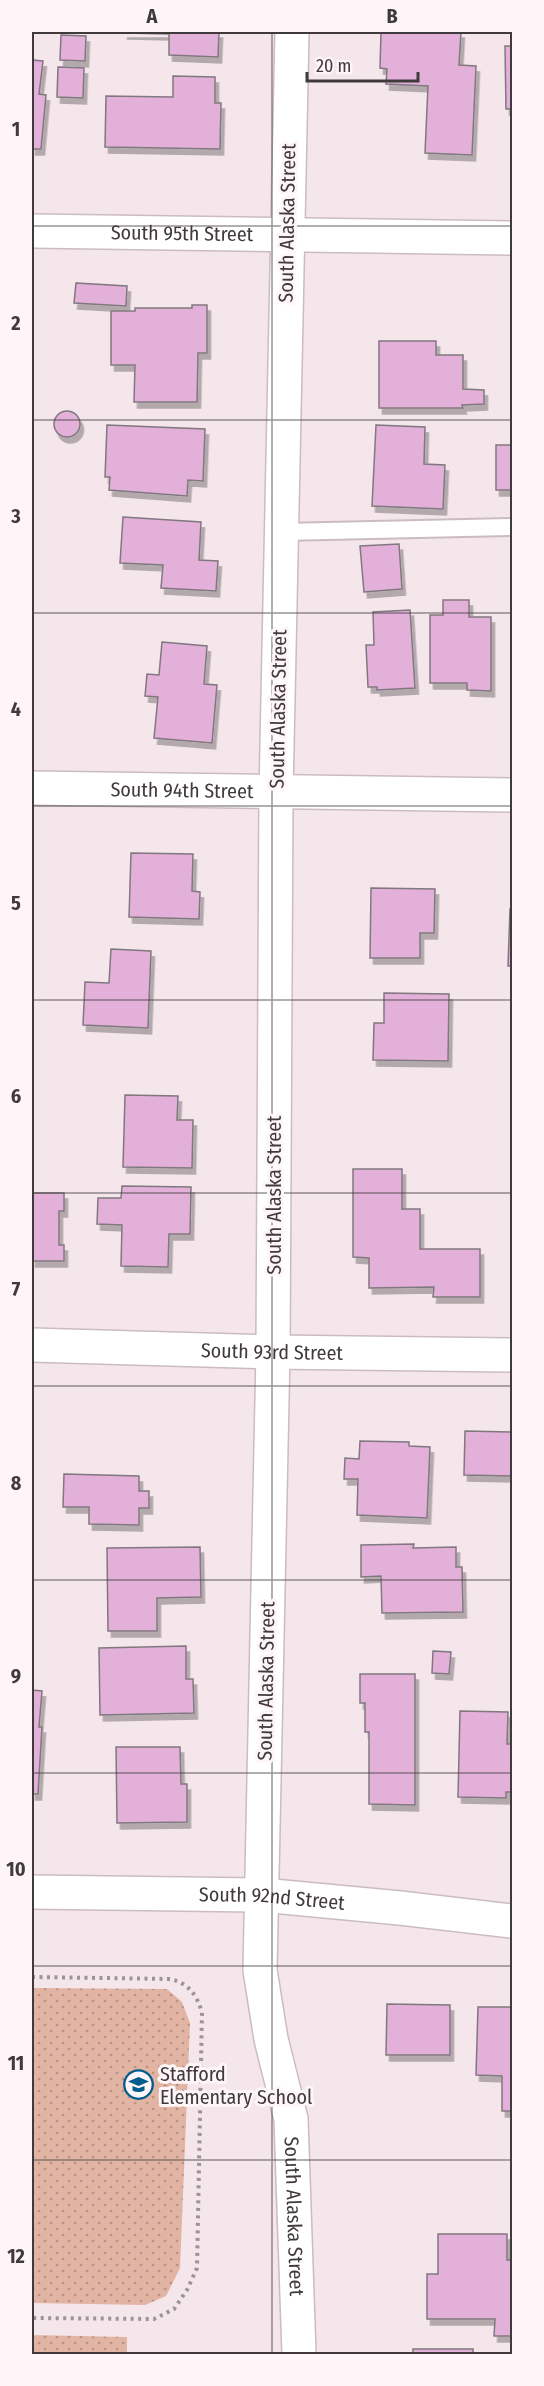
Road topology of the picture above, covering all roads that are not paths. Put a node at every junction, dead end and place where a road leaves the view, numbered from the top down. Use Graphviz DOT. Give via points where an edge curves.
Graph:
graph roads {
  1 [pos="292,32"];
  2 [pos="32,231"];
  3 [pos="287,236"];
  4 [pos="513,238"];
  5 [pos="513,527"];
  6 [pos="281,532"];
  7 [pos="32,788"];
  8 [pos="276,793"];
  9 [pos="513,795"];
  10 [pos="32,1345"];
  11 [pos="273,1352"];
  12 [pos="513,1355"];
  13 [pos="32,1892"];
  14 [pos="262,1896"];
  15 [pos="513,1921"];
  16 [pos="299,2355"];
  1 -- 3 [label="street, South Alaska Street"];
  2 -- 3 [label="street, South 95th Street"];
  3 -- 4 [label="street, South 95th Street"];
  3 -- 6 [label="street, South Alaska Street"];
  5 -- 6 [label="lane"];
  6 -- 8 [label="street, South Alaska Street"];
  7 -- 8 [label="street, South 94th Street"];
  8 -- 9 [label="street, South 94th Street"];
  8 -- 11 [label="street, South Alaska Street"];
  10 -- 11 [label="street, South 93rd Street"];
  11 -- 12 [label="street, South 93rd Street"];
  11 -- 14 [label="street, South Alaska Street"];
  13 -- 14 [label="street, South 92nd Street"];
  14 -- 15 [label="street, South 92nd Street"];
  14 -- 16 [label="street, South Alaska Street" via="260,1970 264,2001 291,2119"];
}
